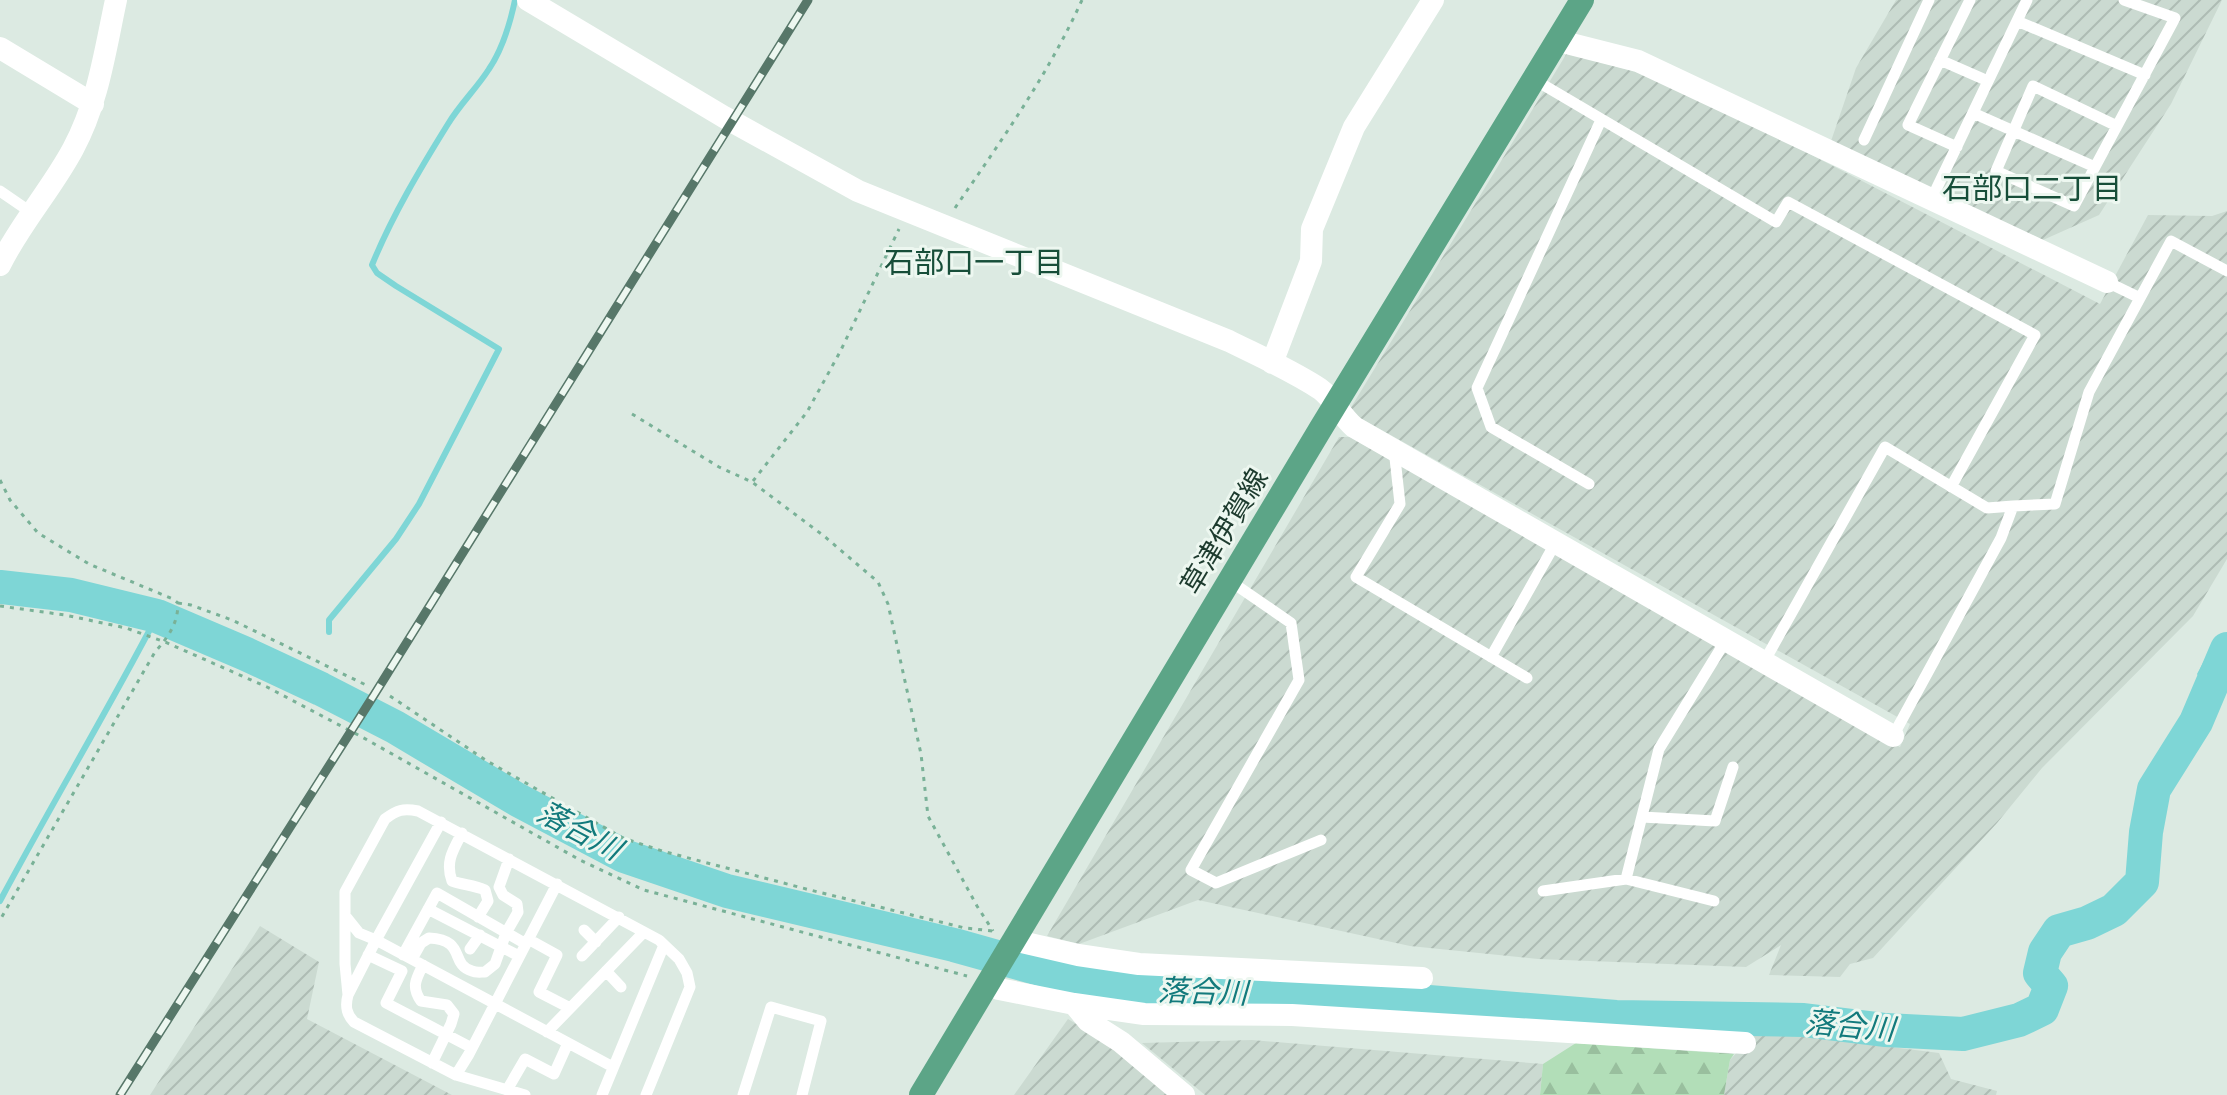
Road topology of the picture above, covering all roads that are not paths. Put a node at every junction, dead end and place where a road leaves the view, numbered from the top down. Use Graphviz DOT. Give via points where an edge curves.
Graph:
graph roads {
  1 [pos="116,0"];
  2 [pos="528,0"];
  3 [pos="1433,0"];
  4 [pos="1582,0"];
  5 [pos="1929,0"];
  6 [pos="1970,0"];
  7 [pos="2027,0"];
  8 [pos="2124,0"];
  9 [pos="2017,21"];
  10 [pos="1559,41"];
  11 [pos="0,48"];
  12 [pos="1940,60"];
  13 [pos="2145,75"];
  14 [pos="1535,80"];
  15 [pos="1988,81"];
  16 [pos="93,104"];
  17 [pos="1973,113"];
  18 [pos="1601,120"];
  19 [pos="2117,126"];
  20 [pos="2013,131"];
  21 [pos="1864,140"];
  22 [pos="1957,147"];
  23 [pos="2095,167"];
  24 [pos="0,191"];
  25 [pos="1931,200"];
  26 [pos="32,213"];
  27 [pos="0,265"];
  28 [pos="2227,271"];
  29 [pos="2107,282"];
  30 [pos="2140,298"];
  31 [pos="1272,363"];
  32 [pos="1335,406"];
  33 [pos="1394,449"];
  34 [pos="1589,484"];
  35 [pos="1951,487"];
  36 [pos="2013,506"];
  37 [pos="1556,542"];
  38 [pos="1230,581"];
  39 [pos="1726,640"];
  40 [pos="1491,657"];
  41 [pos="1764,662"];
  42 [pos="1527,678"];
  43 [pos="1893,736"];
  44 [pos="1733,767"];
  45 [pos="1642,817"];
  46 [pos="441,822"];
  47 [pos="462,833"];
  48 [pos="1321,840"];
  49 [pos="509,859"];
  50 [pos="1626,879"];
  51 [pos="557,884"];
  52 [pos="1543,891"];
  53 [pos="1714,901"];
  54 [pos="428,909"];
  55 [pos="478,917"];
  56 [pos="619,917"];
  57 [pos="347,918"];
  58 [pos="584,930"];
  59 [pos="644,932"];
  60 [pos="506,933"];
  61 [pos="480,935"];
  62 [pos="1005,939"];
  63 [pos="376,940"];
  64 [pos="527,942"];
  65 [pos="596,942"];
  66 [pos="664,945"];
  67 [pos="502,946"];
  68 [pos="470,949"];
  69 [pos="368,955"];
  70 [pos="519,956"];
  71 [pos="582,956"];
  72 [pos="413,959"];
  73 [pos="606,971"];
  74 [pos="1422,978"];
  75 [pos="990,979"];
  76 [pos="621,987"];
  77 [pos="348,995"];
  78 [pos="495,1004"];
  79 [pos="1074,1004"];
  80 [pos="570,1008"];
  81 [pos="547,1032"];
  82 [pos="446,1034"];
  83 [pos="568,1043"];
  84 [pos="1745,1043"];
  85 [pos="472,1048"];
  86 [pos="432,1063"];
  87 [pos="613,1067"];
  88 [pos="456,1075"];
  89 [pos="507,1090"];
  90 [pos="525,1095"];
  91 [pos="602,1095"];
  92 [pos="646,1095"];
  93 [pos="743,1095"];
  94 [pos="802,1095"];
  95 [pos="921,1095"];
  96 [pos="1184,1095"];
  1 -- 16 [label="street"];
  2 -- 31 [label="street" via="858,191"];
  3 -- 31 [label="street" via="1354,127 1312,229 1311,261"];
  4 -- 10 [label="main road, 草津伊賀線"];
  5 -- 21 [label="lane"];
  6 -- 12 [label="lane"];
  7 -- 9 [label="lane"];
  8 -- 13 [label="lane" via="2175,18"];
  9 -- 13 [label="lane"];
  9 -- 15 [label="lane"];
  10 -- 14 [label="main road, 草津伊賀線"];
  10 -- 25 [label="street" via="1638,61"];
  11 -- 16 [label="street"];
  12 -- 15 [label="lane"];
  12 -- 22 [label="lane" via="1908,125"];
  13 -- 19 [label="lane"];
  14 -- 18 [label="lane"];
  14 -- 32 [label="main road, 草津伊賀線"];
  15 -- 17 [label="lane"];
  16 -- 26 [label="street" via="74,147"];
  17 -- 20 [label="lane"];
  17 -- 22 [label="lane"];
  18 -- 34 [label="lane" via="1477,388 1491,427"];
  18 -- 35 [label="lane" via="1776,222 1788,202 2035,335"];
  19 -- 20 [label="lane" via="2033,86"];
  19 -- 23 [label="lane"];
  20 -- 23 [label="lane"];
  20 -- 23 [label="lane" via="1996,171 2074,206"];
  22 -- 25 [label="lane"];
  24 -- 26 [label="lane"];
  25 -- 29 [label="street"];
  26 -- 27 [label="street"];
  28 -- 30 [label="lane" via="2171,241"];
  29 -- 30 [label="lane"];
  30 -- 36 [label="lane" via="2089,392 2055,504"];
  31 -- 32 [label="street" via="1323,391"];
  32 -- 33 [label="street" via="1354,427"];
  32 -- 38 [label="main road, 草津伊賀線"];
  33 -- 37 [label="street"];
  33 -- 40 [label="lane" via="1400,504 1356,577"];
  35 -- 36 [label="lane" via="1987,508"];
  35 -- 41 [label="lane" via="1885,447"];
  36 -- 43 [label="lane" via="2001,538"];
  37 -- 39 [label="street"];
  37 -- 40 [label="lane"];
  38 -- 48 [label="lane" via="1291,623 1299,680 1191,870 1216,883"];
  38 -- 62 [label="main road, 草津伊賀線"];
  39 -- 41 [label="street"];
  39 -- 45 [label="lane" via="1659,749"];
  40 -- 42 [label="lane"];
  41 -- 43 [label="street"];
  44 -- 45 [label="lane" via="1715,821"];
  45 -- 50 [label="lane"];
  46 -- 47 [label="lane"];
  46 -- 57 [label="lane" via="404,808 385,819 345,892"];
  46 -- 63 [label="lane"];
  47 -- 49 [label="lane"];
  47 -- 55 [label="lane" via="448,869 452,881 485,890 488,901"];
  49 -- 51 [label="lane"];
  49 -- 60 [label="lane" via="499,887 517,904 518,912"];
  50 -- 52 [label="lane"];
  50 -- 53 [label="lane"];
  51 -- 56 [label="lane"];
  51 -- 64 [label="lane"];
  54 -- 55 [label="lane" via="437,893"];
  54 -- 61 [label="lane"];
  54 -- 72 [label="lane"];
  55 -- 60 [label="lane"];
  56 -- 59 [label="lane"];
  56 -- 65 [label="lane"];
  57 -- 63 [label="lane" via="359,933"];
  57 -- 77 [label="lane"];
  58 -- 65 [label="lane"];
  59 -- 66 [label="lane"];
  59 -- 73 [label="lane"];
  60 -- 64 [label="lane"];
  60 -- 67 [label="lane"];
  61 -- 67 [label="lane"];
  61 -- 68 [label="lane"];
  62 -- 74 [label="street" via="1139,964"];
  62 -- 75 [label="main road, 草津伊賀線"];
  63 -- 69 [label="lane"];
  63 -- 72 [label="lane"];
  64 -- 70 [label="lane"];
  64 -- 80 [label="lane" via="557,955 539,992"];
  65 -- 71 [label="lane"];
  66 -- 87 [label="lane"];
  66 -- 92 [label="lane" via="679,959 690,987"];
  67 -- 70 [label="lane"];
  67 -- 72 [label="lane" via="485,972 461,964 456,948 445,938 421,943"];
  69 -- 77 [label="lane"];
  69 -- 82 [label="lane" via="402,971 386,1003"];
  70 -- 78 [label="lane"];
  72 -- 78 [label="lane"];
  72 -- 82 [label="lane" via="415,993 421,1001 447,1005 454,1014"];
  73 -- 76 [label="lane"];
  73 -- 80 [label="lane"];
  75 -- 79 [label="street" via="999,989"];
  75 -- 95 [label="main road, 草津伊賀線"];
  77 -- 86 [label="lane" via="348,1016 354,1022"];
  78 -- 81 [label="lane"];
  78 -- 85 [label="lane"];
  79 -- 84 [label="street" via="1144,1014 1292,1015"];
  79 -- 96 [label="street" via="1088,1021"];
  80 -- 81 [label="lane"];
  81 -- 83 [label="lane"];
  82 -- 85 [label="lane"];
  82 -- 86 [label="lane"];
  83 -- 87 [label="lane"];
  83 -- 89 [label="lane" via="554,1074 525,1059"];
  85 -- 88 [label="lane"];
  86 -- 88 [label="lane"];
  87 -- 91 [label="lane"];
  88 -- 89 [label="lane"];
  89 -- 90 [label="lane"];
  93 -- 94 [label="lane" via="771,1007 821,1021"];
}
